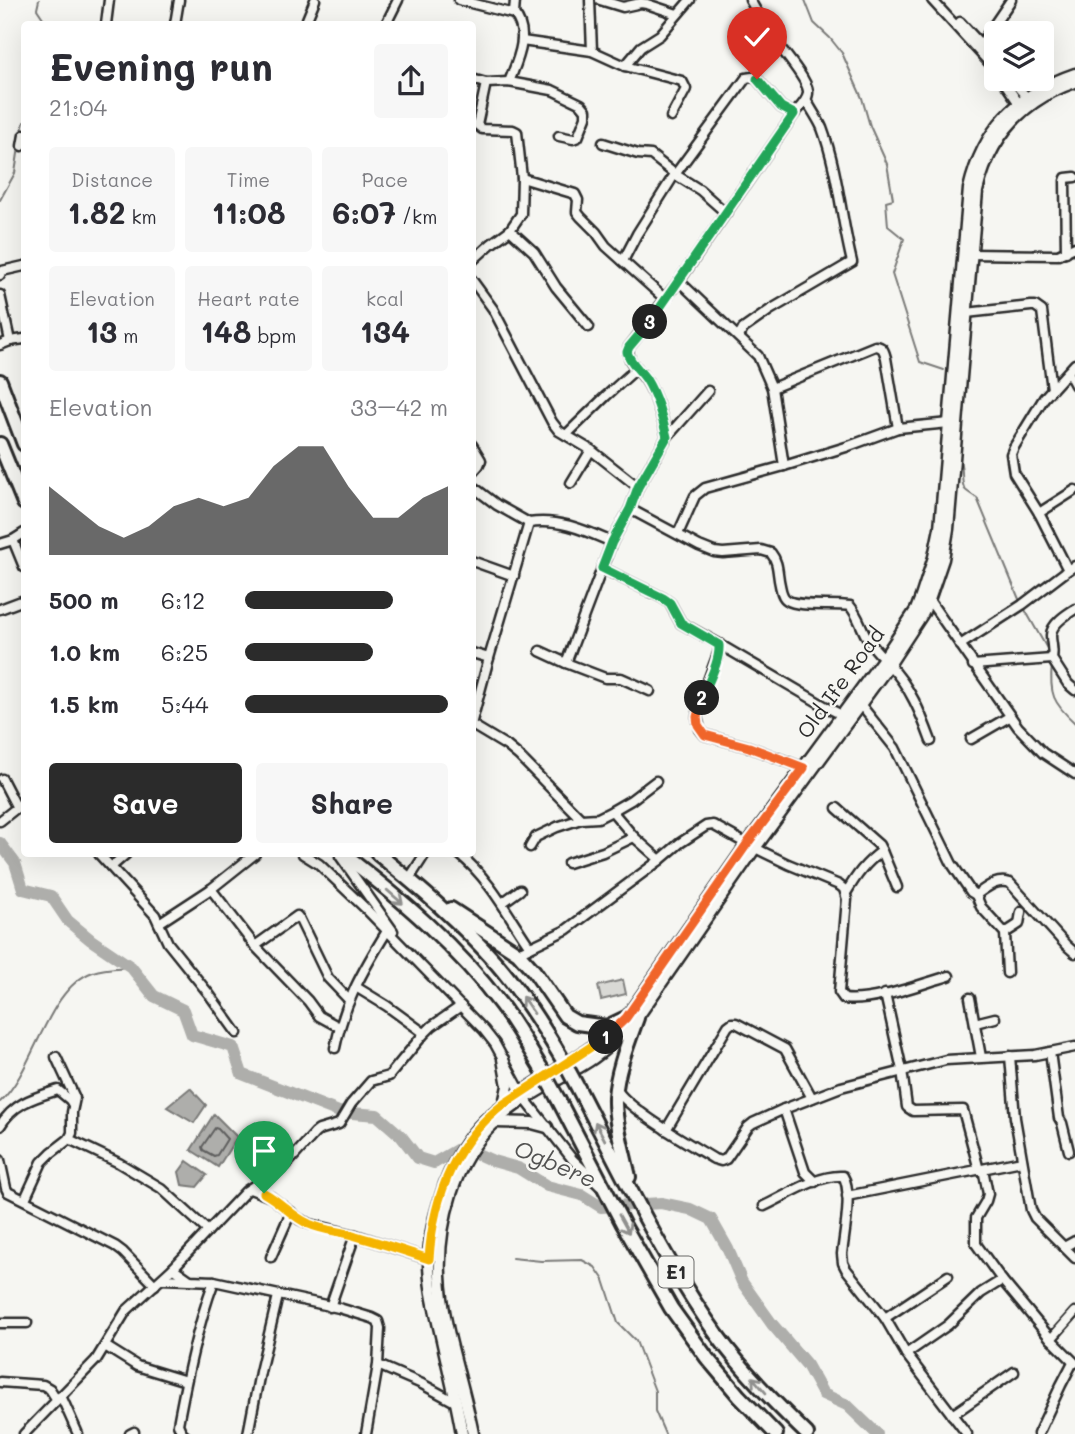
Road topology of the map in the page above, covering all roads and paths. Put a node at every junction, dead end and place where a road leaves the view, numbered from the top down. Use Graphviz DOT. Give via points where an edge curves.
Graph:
graph roads {
  1 [pos="109,0"];
  2 [pos="179,0"];
  3 [pos="315,0"];
  4 [pos="398,0"];
  5 [pos="459,0"];
  6 [pos="515,0"];
  7 [pos="590,0"];
  8 [pos="600,0"];
  9 [pos="690,0"];
  10 [pos="750,0"];
  11 [pos="932,0"];
  12 [pos="939,0"];
  13 [pos="1011,0"];
  14 [pos="677,13"];
  15 [pos="514,14"];
  16 [pos="106,21"];
  17 [pos="176,21"];
  18 [pos="306,21"];
  19 [pos="388,21"];
  20 [pos="522,41"];
  21 [pos="981,44"];
  22 [pos="984,47"];
  23 [pos="592,51"];
  24 [pos="984,57"];
  25 [pos="625,66"];
  26 [pos="1075,74"];
  27 [pos="476,80"];
  28 [pos="509,82"];
  29 [pos="1075,82"];
  30 [pos="486,83"];
  31 [pos="1014,91"];
  32 [pos="1018,91"];
  33 [pos="806,100"];
  34 [pos="1025,103"];
  35 [pos="794,114"];
  36 [pos="671,117"];
  37 [pos="559,136"];
  38 [pos="603,143"];
  39 [pos="676,175"];
  40 [pos="522,177"];
  41 [pos="1075,177"];
  42 [pos="726,213"];
  43 [pos="510,230"];
  44 [pos="1075,247"];
  45 [pos="1066,252"];
  46 [pos="967,255"];
  47 [pos="476,257"];
  48 [pos="623,261"];
  49 [pos="21,267"];
  50 [pos="0,275"];
  51 [pos="680,281"];
  52 [pos="476,286"];
  53 [pos="0,295"];
  54 [pos="665,299"];
  55 [pos="966,313"];
  56 [pos="589,327"];
  57 [pos="739,337"];
  58 [pos="21,339"];
  59 [pos="10,341"];
  60 [pos="0,345"];
  61 [pos="1075,364"];
  62 [pos="637,368"];
  63 [pos="1068,372"];
  64 [pos="0,381"];
  65 [pos="1075,384"];
  66 [pos="772,388"];
  67 [pos="1052,389"];
  68 [pos="708,391"];
  69 [pos="949,423"];
  70 [pos="898,428"];
  71 [pos="566,435"];
  72 [pos="21,436"];
  73 [pos="667,437"];
  74 [pos="0,444"];
  75 [pos="591,450"];
  76 [pos="476,452"];
  77 [pos="784,466"];
  78 [pos="476,468"];
  79 [pos="948,481"];
  80 [pos="571,483"];
  81 [pos="638,487"];
  82 [pos="476,489"];
  83 [pos="1075,490"];
  84 [pos="21,496"];
  85 [pos="630,509"];
  86 [pos="1039,513"];
  87 [pos="529,523"];
  88 [pos="678,534"];
  89 [pos="21,535"];
  90 [pos="13,540"];
  91 [pos="612,542"];
  92 [pos="0,544"];
  93 [pos="21,560"];
  94 [pos="476,562"];
  95 [pos="602,568"];
  96 [pos="1071,568"];
  97 [pos="514,576"];
  98 [pos="929,600"];
  99 [pos="21,601"];
  100 [pos="0,609"];
  101 [pos="1075,609"];
  102 [pos="719,645"];
  103 [pos="960,645"];
  104 [pos="540,651"];
  105 [pos="476,654"];
  106 [pos="489,658"];
  107 [pos="1052,659"];
  108 [pos="887,662"];
  109 [pos="566,663"];
  110 [pos="973,665"];
  111 [pos="1075,690"];
  112 [pos="650,691"];
  113 [pos="860,704"];
  114 [pos="476,708"];
  115 [pos="842,715"];
  116 [pos="1009,717"];
  117 [pos="476,726"];
  118 [pos="971,739"];
  119 [pos="930,741"];
  120 [pos="804,768"];
  121 [pos="1075,774"];
  122 [pos="2,779"];
  123 [pos="656,781"];
  124 [pos="21,805"];
  125 [pos="17,808"];
  126 [pos="836,808"];
  127 [pos="612,811"];
  128 [pos="581,819"];
  129 [pos="0,821"];
  130 [pos="764,829"];
  131 [pos="634,837"];
  132 [pos="751,846"];
  133 [pos="530,847"];
  134 [pos="882,851"];
  135 [pos="102,857"];
  136 [pos="123,857"];
  137 [pos="251,857"];
  138 [pos="308,857"];
  139 [pos="343,857"];
  140 [pos="345,857"];
  141 [pos="382,857"];
  142 [pos="423,857"];
  143 [pos="462,857"];
  144 [pos="660,860"];
  145 [pos="568,863"];
  146 [pos="111,867"];
  147 [pos="409,878"];
  148 [pos="897,887"];
  149 [pos="211,890"];
  150 [pos="520,890"];
  151 [pos="846,893"];
  152 [pos="976,895"];
  153 [pos="430,897"];
  154 [pos="502,902"];
  155 [pos="1021,912"];
  156 [pos="159,923"];
  157 [pos="387,931"];
  158 [pos="1005,933"];
  159 [pos="255,946"];
  160 [pos="405,948"];
  161 [pos="524,950"];
  162 [pos="1075,953"];
  163 [pos="1007,973"];
  164 [pos="949,976"];
  165 [pos="356,987"];
  166 [pos="885,994"];
  167 [pos="970,998"];
  168 [pos="349,1000"];
  169 [pos="461,1006"];
  170 [pos="631,1018"];
  171 [pos="995,1018"];
  172 [pos="975,1023"];
  173 [pos="339,1027"];
  174 [pos="237,1033"];
  175 [pos="424,1033"];
  176 [pos="1075,1047"];
  177 [pos="335,1048"];
  178 [pos="1050,1052"];
  179 [pos="1010,1056"];
  180 [pos="56,1057"];
  181 [pos="981,1057"];
  182 [pos="503,1059"];
  183 [pos="902,1070"];
  184 [pos="616,1088"];
  185 [pos="523,1096"];
  186 [pos="812,1098"];
  187 [pos="504,1104"];
  188 [pos="73,1105"];
  189 [pos="784,1109"];
  190 [pos="495,1122"];
  191 [pos="0,1126"];
  192 [pos="547,1127"];
  193 [pos="666,1130"];
  194 [pos="69,1139"];
  195 [pos="474,1139"];
  196 [pos="1069,1151"];
  197 [pos="460,1159"];
  198 [pos="0,1160"];
  199 [pos="1022,1161"];
  200 [pos="981,1170"];
  201 [pos="272,1175"];
  202 [pos="815,1181"];
  203 [pos="250,1189"];
  204 [pos="607,1192"];
  205 [pos="264,1193"];
  206 [pos="633,1195"];
  207 [pos="847,1196"];
  208 [pos="25,1199"];
  209 [pos="764,1206"];
  210 [pos="291,1212"];
  211 [pos="208,1231"];
  212 [pos="355,1235"];
  213 [pos="1075,1241"];
  214 [pos="1064,1247"];
  215 [pos="271,1256"];
  216 [pos="1075,1258"];
  217 [pos="429,1259"];
  218 [pos="173,1268"];
  219 [pos="948,1276"];
  220 [pos="190,1280"];
  221 [pos="1002,1280"];
  222 [pos="159,1282"];
  223 [pos="214,1282"];
  224 [pos="278,1296"];
  225 [pos="330,1307"];
  226 [pos="1075,1312"];
  227 [pos="885,1318"];
  228 [pos="0,1323"];
  229 [pos="27,1323"];
  230 [pos="1051,1339"];
  231 [pos="105,1346"];
  232 [pos="906,1354"];
  233 [pos="1074,1363"];
  234 [pos="378,1365"];
  235 [pos="1014,1372"];
  236 [pos="186,1381"];
  237 [pos="0,1382"];
  238 [pos="59,1398"];
  239 [pos="457,1403"];
  240 [pos="952,1415"];
  241 [pos="465,1417"];
  242 [pos="24,1434"];
  243 [pos="78,1434"];
  244 [pos="184,1434"];
  245 [pos="248,1434"];
  246 [pos="366,1434"];
  247 [pos="462,1434"];
  248 [pos="473,1434"];
  249 [pos="776,1434"];
  250 [pos="807,1434"];
  251 [pos="967,1434"];
  252 [pos="1038,1434"];
  1 -- 16 [label="street"];
  2 -- 17 [label="street"];
  3 -- 18 [label="street"];
  4 -- 19 [label="street"];
  5 -- 15 [label="street"];
  6 -- 15 [label="street"];
  7 -- 23 [label="street"];
  8 -- 14 [label="street" via="624,7 647,4"];
  9 -- 14 [label="street"];
  10 -- 33 [label="street" via="808,88"];
  11 -- 24 [label="street"];
  12 -- 21 [label="street"];
  13 -- 21 [label="street"];
  14 -- 25 [label="street" via="660,36 641,47"];
  15 -- 20 [label="street" via="520,21"];
  20 -- 23 [label="street"];
  20 -- 28 [label="street"];
  21 -- 22 [label="street"];
  23 -- 25 [label="street"];
  25 -- 36 [label="street" via="685,85"];
  26 -- 34 [label="main road, Old Ife Road" via="1057,80"];
  27 -- 30 [label="street"];
  28 -- 30 [label="street"];
  28 -- 37 [label="street" via="552,90 581,104 586,117 578,137"];
  29 -- 34 [label="main road, Old Ife Road"];
  30 -- 40 [label="street" via="477,125 517,132"];
  31 -- 34 [label="street"];
  32 -- 34 [label="street"];
  33 -- 35 [label="street"];
  33 -- 57 [label="street" via="821,127 835,176 852,261 743,328"];
  34 -- 46 [label="main road, Old Ife Road" via="1004,117 975,168 969,189"];
  35 -- 39 [label="street" via="781,107 757,79 746,78"];
  35 -- 42 [label="street"];
  38 -- 39 [label="street" via="651,155"];
  39 -- 42 [label="street"];
  39 -- 48 [label="street"];
  40 -- 43 [label="street" via="521,214"];
  40 -- 48 [label="street" via="575,194 577,212"];
  41 -- 45 [label="street" via="1065,181"];
  42 -- 51 [label="street"];
  43 -- 47 [label="street"];
  43 -- 56 [label="street" via="534,253"];
  44 -- 45 [label="street"];
  45 -- 46 [label="street"];
  46 -- 55 [label="main road, Old Ife Road"];
  46 -- 69 [label="main road, Old Ife Road"];
  48 -- 54 [label="street"];
  49 -- 50 [label="street"];
  51 -- 54 [label="street"];
  51 -- 57 [label="street"];
  52 -- 71 [label="street" via="493,309 552,422"];
  53 -- 59 [label="street"];
  54 -- 62 [label="street" via="629,347 628,357"];
  55 -- 67 [label="street" via="1040,308"];
  55 -- 79 [label="main road, Old Ife Road"];
  57 -- 66 [label="street" via="758,356"];
  58 -- 59 [label="street"];
  59 -- 60 [label="street"];
  61 -- 63 [label="street"];
  62 -- 71 [label="street"];
  62 -- 73 [label="street" via="655,398"];
  63 -- 65 [label="street"];
  63 -- 67 [label="street"];
  64 -- 72 [label="highway"];
  66 -- 70 [label="street" via="880,346"];
  66 -- 77 [label="street"];
  67 -- 86 [label="street" via="1011,454 1014,473"];
  68 -- 73 [label="street"];
  69 -- 70 [label="street"];
  69 -- 79 [label="main road, Old Ife Road"];
  70 -- 77 [label="street"];
  71 -- 75 [label="street"];
  73 -- 81 [label="street"];
  74 -- 84 [label="highway"];
  75 -- 80 [label="street"];
  75 -- 81 [label="street"];
  76 -- 78 [label="street" via="481,460"];
  77 -- 88 [label="street" via="705,488 695,496"];
  79 -- 98 [label="main road, Old Ife Road" via="945,548"];
  79 -- 108 [label="main road, Old Ife Road" via="930,573"];
  81 -- 85 [label="street"];
  82 -- 87 [label="street"];
  83 -- 86 [label="street"];
  85 -- 88 [label="street"];
  85 -- 91 [label="street"];
  86 -- 96 [label="street"];
  87 -- 91 [label="street" via="580,527"];
  87 -- 97 [label="street"];
  88 -- 108 [label="street" via="714,552 771,553 787,600 850,606 874,649"];
  89 -- 90 [label="street"];
  90 -- 92 [label="street"];
  90 -- 93 [label="street"];
  91 -- 95 [label="street"];
  94 -- 97 [label="street"];
  95 -- 102 [label="street" via="663,598 681,623"];
  95 -- 109 [label="street"];
  96 -- 103 [label="street"];
  97 -- 106 [label="street"];
  98 -- 103 [label="street"];
  98 -- 108 [label="main road, Old Ife Road"];
  99 -- 100 [label="street"];
  101 -- 107 [label="street" via="1052,628"];
  102 -- 115 [label="street"];
  102 -- 120 [label="street" via="700,702 700,729 705,735"];
  103 -- 110 [label="street"];
  104 -- 109 [label="street"];
  105 -- 106 [label="street"];
  106 -- 114 [label="street"];
  107 -- 110 [label="street"];
  107 -- 111 [label="street"];
  108 -- 113 [label="main road, Old Ife Road"];
  108 -- 115 [label="main road, Old Ife Road"];
  108 -- 119 [label="street" via="905,683"];
  109 -- 112 [label="street"];
  110 -- 116 [label="street"];
  113 -- 130 [label="main road, Old Ife Road"];
  113 -- 152 [label="street" via="895,748 952,864"];
  115 -- 120 [label="main road, Old Ife Road"];
  116 -- 118 [label="street"];
  116 -- 121 [label="street" via="1043,753"];
  117 -- 128 [label="street" via="519,756"];
  120 -- 130 [label="main road, Old Ife Road"];
  122 -- 125 [label="street"];
  123 -- 127 [label="street"];
  124 -- 125 [label="street"];
  125 -- 129 [label="street"];
  126 -- 134 [label="street"];
  127 -- 128 [label="street"];
  127 -- 131 [label="street"];
  128 -- 133 [label="street" via="537,837"];
  130 -- 132 [label="main road, Old Ife Road"];
  131 -- 144 [label="street"];
  131 -- 145 [label="street"];
  132 -- 144 [label="street" via="706,825"];
  132 -- 151 [label="street" via="839,885"];
  132 -- 170 [label="main road, Old Ife Road"];
  134 -- 148 [label="street"];
  134 -- 151 [label="street" via="858,872"];
  135 -- 146 [label="street"];
  136 -- 146 [label="street"];
  137 -- 149 [label="street"];
  138 -- 157 [label="street"];
  139 -- 160 [label="street"];
  140 -- 204 [label="highway, E1, one-way, bridge" via="412,912 468,965 500,1004"];
  141 -- 147 [label="highway, E1"];
  142 -- 147 [label="street"];
  143 -- 154 [label="street"];
  144 -- 161 [label="street" via="566,930"];
  146 -- 156 [label="street"];
  147 -- 153 [label="highway, E1"];
  149 -- 156 [label="street"];
  149 -- 159 [label="street"];
  150 -- 154 [label="street"];
  151 -- 166 [label="street" via="840,995 851,1000"];
  152 -- 158 [label="street"];
  152 -- 162 [label="street" via="997,882 1010,883"];
  153 -- 161 [label="highway"];
  206 -- 153 [label="highway, E1, one-way, bridge" via="540,1022 499,966"];
  154 -- 161 [label="street"];
  155 -- 158 [label="street" via="1019,924"];
  156 -- 174 [label="street" via="168,943"];
  157 -- 160 [label="street"];
  157 -- 165 [label="street"];
  158 -- 163 [label="street"];
  159 -- 168 [label="street" via="297,916 328,978"];
  159 -- 173 [label="street" via="319,1016"];
  160 -- 169 [label="street"];
  161 -- 170 [label="highway" via="565,1016 577,1023 607,1027"];
  164 -- 166 [label="street"];
  165 -- 168 [label="street"];
  165 -- 175 [label="street"];
  166 -- 183 [label="street"];
  167 -- 172 [label="street"];
  168 -- 173 [label="street"];
  169 -- 175 [label="street"];
  169 -- 182 [label="street"];
  170 -- 184 [label="highway"];
  170 -- 185 [label="main road, Old Ife Road" via="617,1039 591,1060"];
  171 -- 172 [label="street"];
  172 -- 181 [label="street"];
  173 -- 177 [label="street"];
  175 -- 201 [label="street" via="388,1076 372,1081 338,1124 315,1133"];
  176 -- 178 [label="street"];
  178 -- 179 [label="street"];
  178 -- 196 [label="street" via="1059,1118"];
  179 -- 181 [label="street"];
  179 -- 199 [label="street"];
  180 -- 188 [label="street" via="73,1091"];
  181 -- 183 [label="street"];
  182 -- 185 [label="street"];
  182 -- 187 [label="main road" via="508,1086"];
  183 -- 186 [label="street"];
  183 -- 200 [label="street" via="910,1110 963,1110"];
  184 -- 193 [label="street"];
  184 -- 206 [label="highway" via="617,1121"];
  185 -- 187 [label="main road, Old Ife Road"];
  185 -- 190 [label="main road, Old Ife Road"];
  185 -- 192 [label="street"];
  186 -- 189 [label="street"];
  186 -- 193 [label="street" via="785,1049 732,1023"];
  187 -- 195 [label="main road, Old Ife Road" via="489,1116"];
  188 -- 191 [label="street" via="58,1090 21,1103"];
  188 -- 194 [label="street"];
  189 -- 193 [label="street" via="748,1127 721,1161"];
  189 -- 202 [label="street" via="805,1172"];
  190 -- 192 [label="main road"];
  190 -- 195 [label="main road, Old Ife Road"];
  192 -- 204 [label="street"];
  194 -- 208 [label="street" via="42,1162"];
  194 -- 211 [label="street" via="161,1188"];
  195 -- 197 [label="main road, Old Ife Road"];
  197 -- 217 [label="main road, Old Ife Road" via="435,1215"];
  197 -- 241 [label="main road, Old Ife Road" via="446,1209 439,1266 444,1318"];
  198 -- 208 [label="street" via="8,1192"];
  199 -- 200 [label="street"];
  199 -- 214 [label="street" via="1031,1210"];
  200 -- 207 [label="street"];
  200 -- 221 [label="street" via="988,1194 976,1218 975,1239"];
  201 -- 203 [label="street"];
  201 -- 205 [label="street"];
  202 -- 207 [label="street" via="843,1176"];
  202 -- 209 [label="street"];
  203 -- 205 [label="street"];
  203 -- 211 [label="street"];
  204 -- 249 [label="highway, E1, one-way" via="693,1339"];
  205 -- 210 [label="street"];
  250 -- 206 [label="highway, E1, one-way" via="719,1337"];
  207 -- 227 [label="street" via="843,1263"];
  208 -- 222 [label="street" via="115,1245"];
  210 -- 212 [label="street" via="310,1224"];
  210 -- 215 [label="street"];
  211 -- 218 [label="street"];
  212 -- 217 [label="street"];
  212 -- 225 [label="street"];
  213 -- 214 [label="street"];
  214 -- 216 [label="street"];
  217 -- 239 [label="main road, Old Ife Road"];
  218 -- 220 [label="street"];
  218 -- 222 [label="street"];
  219 -- 227 [label="street"];
  220 -- 222 [label="street"];
  220 -- 223 [label="street"];
  221 -- 230 [label="street"];
  221 -- 232 [label="street"];
  222 -- 231 [label="street" via="126,1311"];
  223 -- 224 [label="street"];
  223 -- 236 [label="street"];
  224 -- 225 [label="street"];
  224 -- 245 [label="street"];
  225 -- 234 [label="street" via="377,1321"];
  226 -- 230 [label="street"];
  227 -- 232 [label="street"];
  228 -- 229 [label="street"];
  230 -- 233 [label="street"];
  231 -- 236 [label="street" via="137,1366"];
  231 -- 238 [label="street"];
  232 -- 240 [label="street"];
  233 -- 252 [label="street"];
  234 -- 239 [label="street"];
  234 -- 246 [label="street"];
  235 -- 240 [label="street"];
  236 -- 244 [label="street" via="178,1424"];
  237 -- 238 [label="street" via="43,1385"];
  238 -- 242 [label="street"];
  238 -- 243 [label="street"];
  239 -- 241 [label="main road, Old Ife Road"];
  240 -- 251 [label="street"];
  241 -- 247 [label="main road, Old Ife Road"];
  241 -- 248 [label="main road, Old Ife Road"];
}
